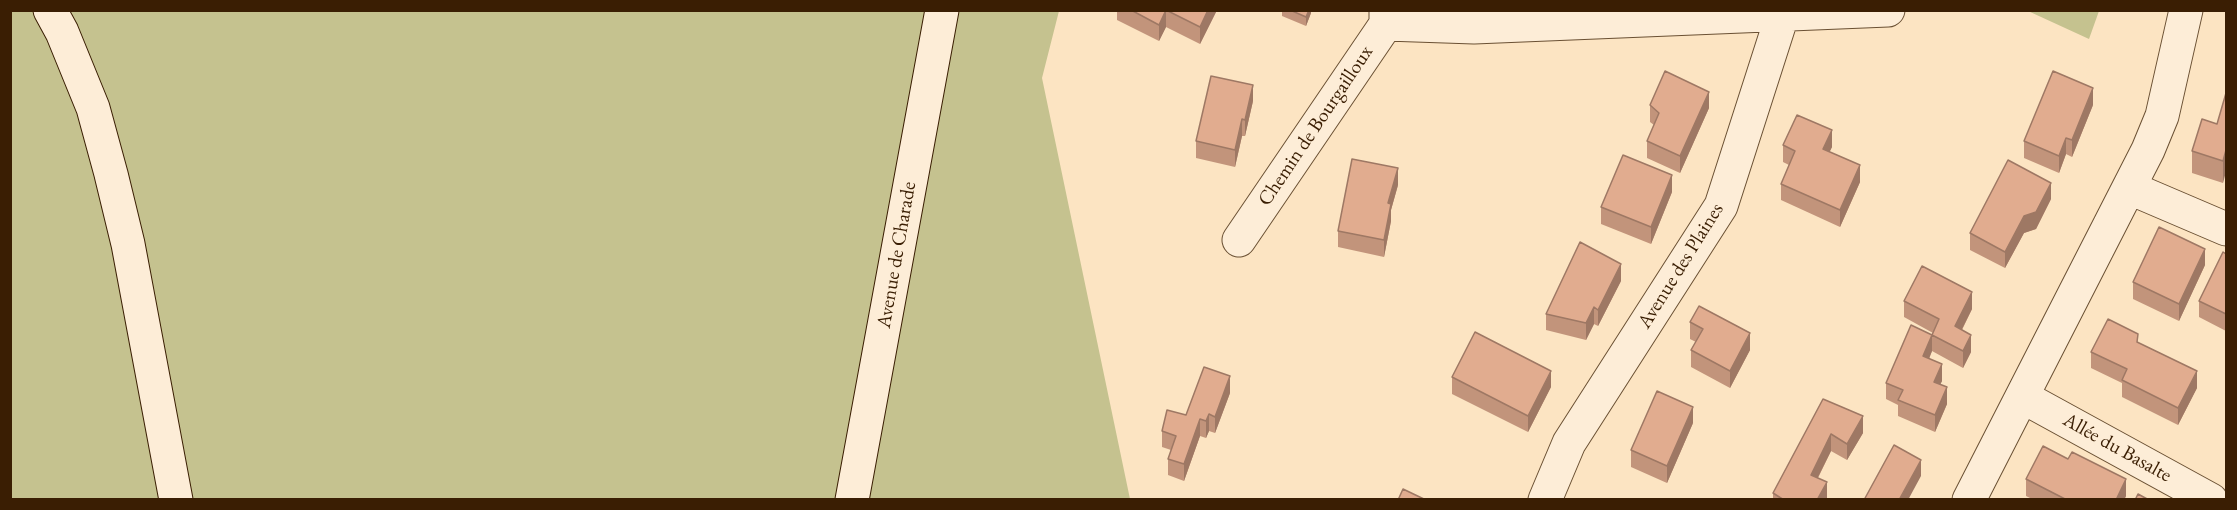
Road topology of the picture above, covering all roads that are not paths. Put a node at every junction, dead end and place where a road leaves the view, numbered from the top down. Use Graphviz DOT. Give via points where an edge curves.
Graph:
graph roads {
  1 [pos="50,10"];
  2 [pos="942,10"];
  3 [pos="1888,10"];
  4 [pos="2186,10"];
  5 [pos="1782,16"];
  6 [pos="1386,17"];
  7 [pos="2130,188"];
  8 [pos="2226,229"];
  9 [pos="1239,240"];
  10 [pos="2023,398"];
  11 [pos="176,500"];
  12 [pos="852,500"];
  13 [pos="1545,500"];
  14 [pos="1969,500"];
  15 [pos="2211,500"];
  1 -- 11 [label="street" via="93,108 111,174 128,243"];
  2 -- 12 [label="street, Avenue de Charade"];
  3 -- 5 [label="street"];
  4 -- 7 [label="street" via="2162,116"];
  5 -- 6 [label="street" via="1474,27"];
  5 -- 13 [label="street, Avenue des Plaines" via="1721,206 1569,443"];
  6 -- 9 [label="street, Chemin de Bourgailloux"];
  7 -- 8 [label="street"];
  7 -- 10 [label="street"];
  10 -- 14 [label="street"];
  10 -- 15 [label="street, Allée du Basalte"];
}
